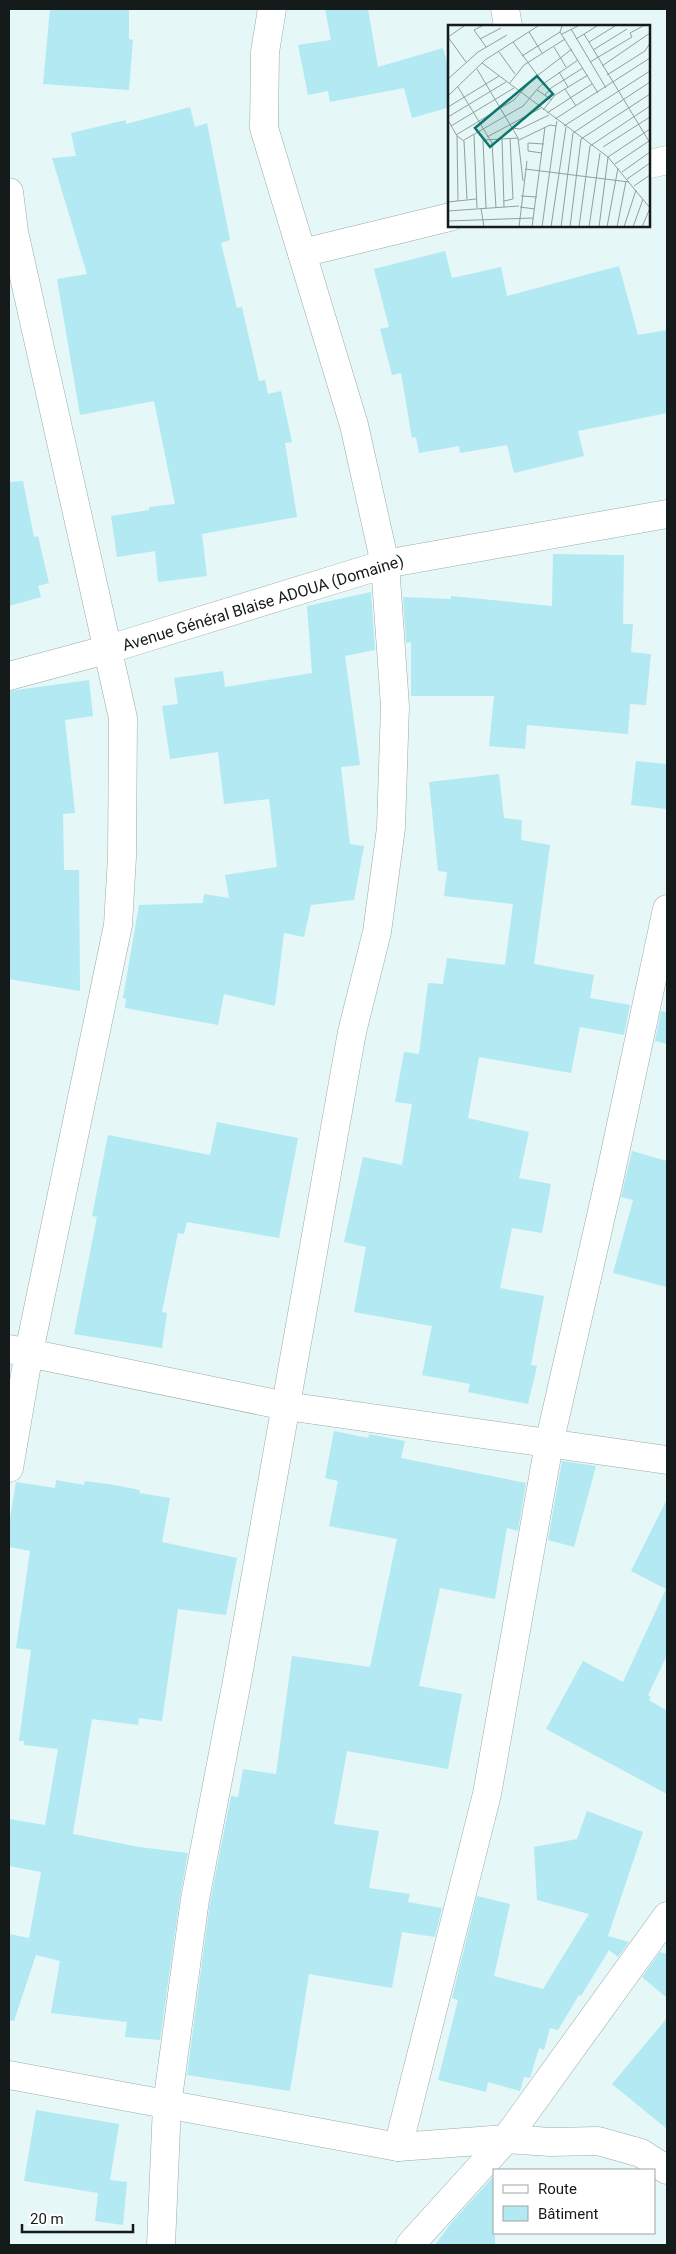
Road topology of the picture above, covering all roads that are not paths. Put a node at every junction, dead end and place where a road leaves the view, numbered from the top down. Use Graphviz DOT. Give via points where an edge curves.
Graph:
graph roads {
  1 [pos="272,9"];
  2 [pos="505,9"];
  3 [pos="508,25"];
  4 [pos="667,160"];
  5 [pos="651,164"];
  6 [pos="9,192"];
  7 [pos="448,217"];
  8 [pos="302,253"];
  9 [pos="667,514"];
  10 [pos="385,564"];
  11 [pos="109,649"];
  12 [pos="9,676"];
  13 [pos="667,909"];
  14 [pos="19,1350"];
  15 [pos="286,1406"];
  16 [pos="549,1444"];
  17 [pos="667,1460"];
  18 [pos="9,1468"];
  19 [pos="667,1916"];
  20 [pos="9,2075"];
  21 [pos="167,2105"];
  22 [pos="506,2139"];
  23 [pos="398,2147"];
  24 [pos="667,2170"];
  25 [pos="161,2245"];
  26 [pos="410,2245"];
  1 -- 8 [label="street" via="265,52 264,128"];
  2 -- 3 [label="street"];
  4 -- 5 [label="street"];
  6 -- 11 [label="street" via="14,232"];
  7 -- 8 [label="street"];
  8 -- 10 [label="street" via="354,425"];
  9 -- 10 [label="street, Avenue Général Blaise ADOUA (Domaine)"];
  10 -- 11 [label="street, Avenue Général Blaise ADOUA (Domaine)"];
  10 -- 15 [label="street" via="395,706 391,828 377,932 352,1032"];
  11 -- 12 [label="street, Avenue Général Blaise ADOUA (Domaine)"];
  11 -- 14 [label="street" via="123,718 118,926"];
  13 -- 16 [label="street"];
  14 -- 15 [label="street"];
  14 -- 18 [label="street"];
  15 -- 16 [label="street"];
  15 -- 21 [label="street" via="195,1899"];
  16 -- 17 [label="street"];
  16 -- 23 [label="street" via="487,1794"];
  19 -- 22 [label="street"];
  20 -- 21 [label="street"];
  21 -- 23 [label="street"];
  21 -- 25 [label="street"];
  22 -- 23 [label="street"];
  22 -- 24 [label="street" via="598,2141 641,2153"];
  22 -- 26 [label="street"];
}
